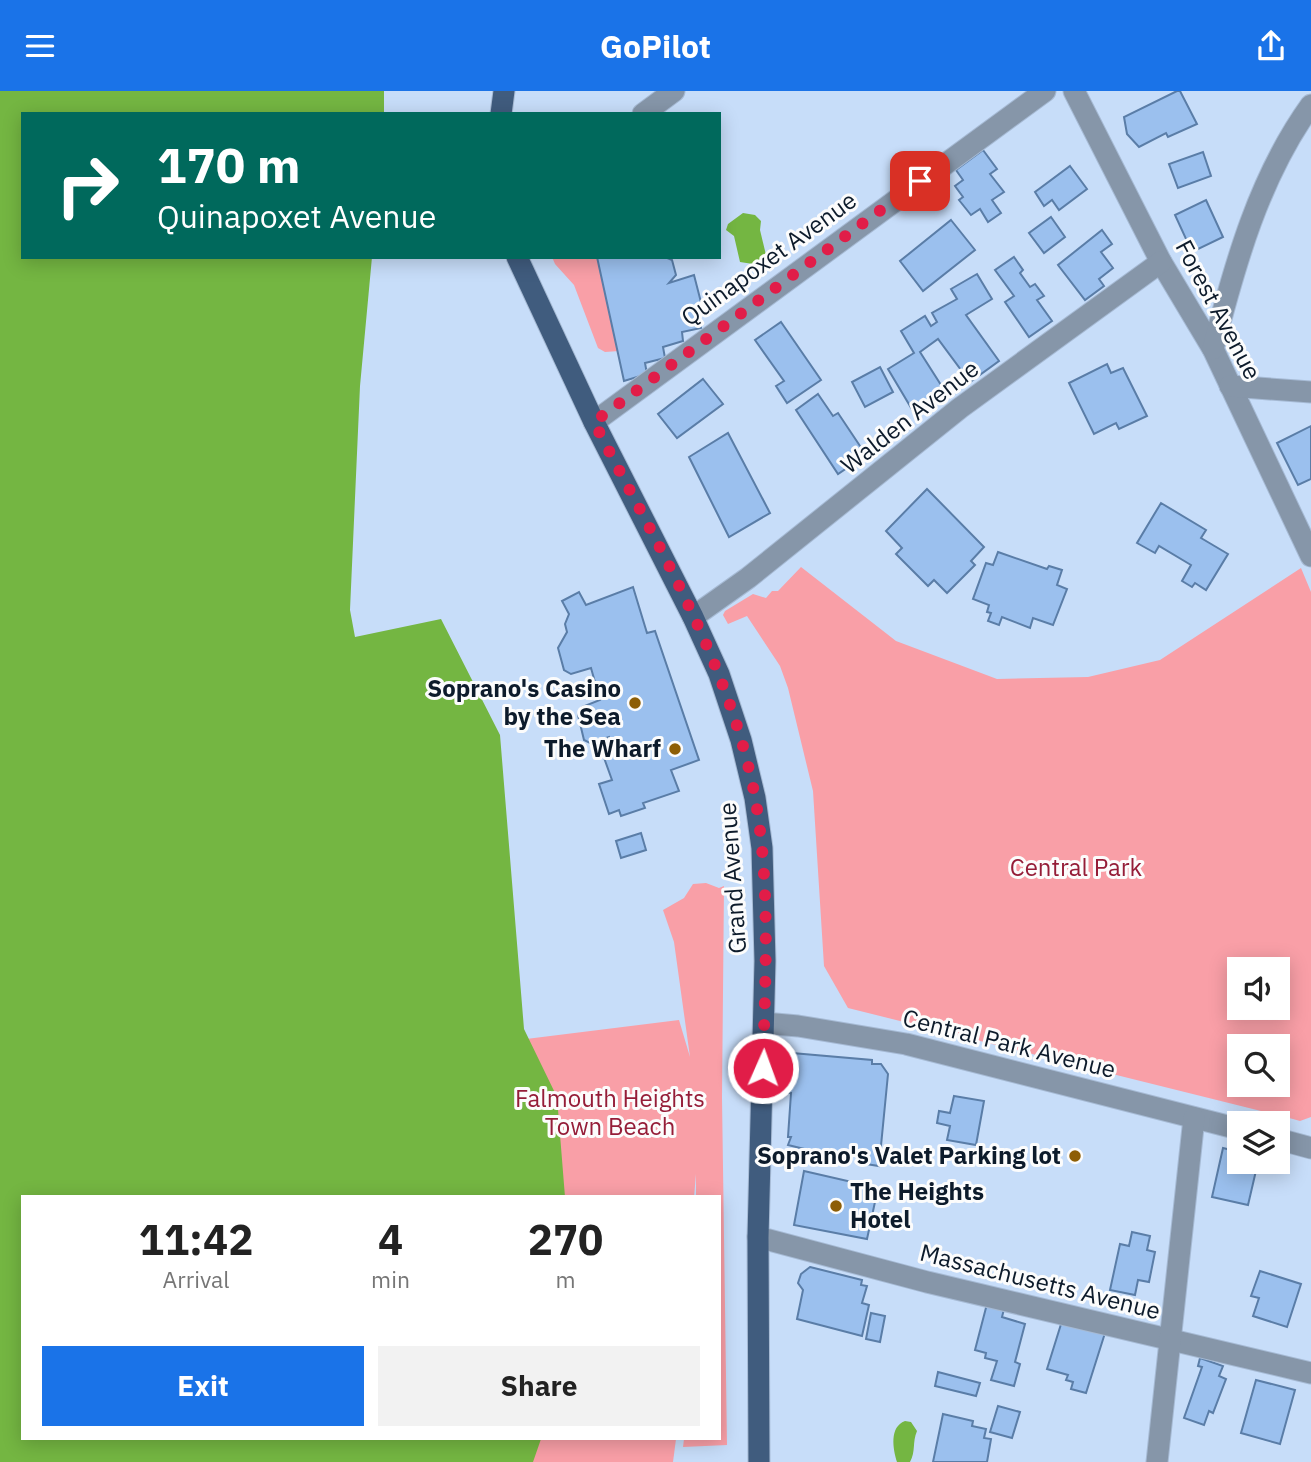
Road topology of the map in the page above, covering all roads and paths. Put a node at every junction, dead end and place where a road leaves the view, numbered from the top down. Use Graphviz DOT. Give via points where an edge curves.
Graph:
graph roads {
  1 [pos="504,91"];
  2 [pos="674,91"];
  3 [pos="1045,91"];
  4 [pos="1074,91"];
  5 [pos="651,104"];
  6 [pos="1311,105"];
  7 [pos="502,112"];
  8 [pos="518,259"];
  9 [pos="1161,262"];
  10 [pos="1213,349"];
  11 [pos="1230,386"];
  12 [pos="1311,392"];
  13 [pos="594,422"];
  14 [pos="1311,556"];
  15 [pos="693,617"];
  16 [pos="764,1023"];
  17 [pos="1194,1118"];
  18 [pos="1227,1126"];
  19 [pos="1290,1142"];
  20 [pos="1311,1148"];
  21 [pos="758,1237"];
  22 [pos="1168,1340"];
  23 [pos="1311,1373"];
  24 [pos="761,1461"];
  25 [pos="1157,1462"];
  1 -- 7 [label="main road"];
  2 -- 5 [label="street"];
  3 -- 13 [label="street, Quinapoxet Avenue"];
  4 -- 9 [label="street, Forest Avenue"];
  6 -- 10 [label="street" via="1292,131 1264,187"];
  8 -- 13 [label="main road, Grand Avenue"];
  9 -- 10 [label="street, Forest Avenue"];
  9 -- 15 [label="street, Walden Avenue" via="960,408"];
  10 -- 11 [label="street, Forest Avenue"];
  11 -- 12 [label="street"];
  11 -- 14 [label="street, Forest Avenue"];
  13 -- 15 [label="main road, Grand Avenue"];
  15 -- 16 [label="main road, Grand Avenue" via="729,702 755,798 764,896"];
  16 -- 17 [label="street, Central Park Avenue" via="906,1044"];
  16 -- 21 [label="main road, Grand Avenue"];
  17 -- 18 [label="street, Central Park Avenue"];
  17 -- 22 [label="street"];
  19 -- 20 [label="street"];
  21 -- 22 [label="street, Massachusetts Avenue"];
  21 -- 24 [label="main road, Grand Avenue"];
  22 -- 23 [label="street, Massachusetts Avenue"];
  22 -- 25 [label="street"];
}
